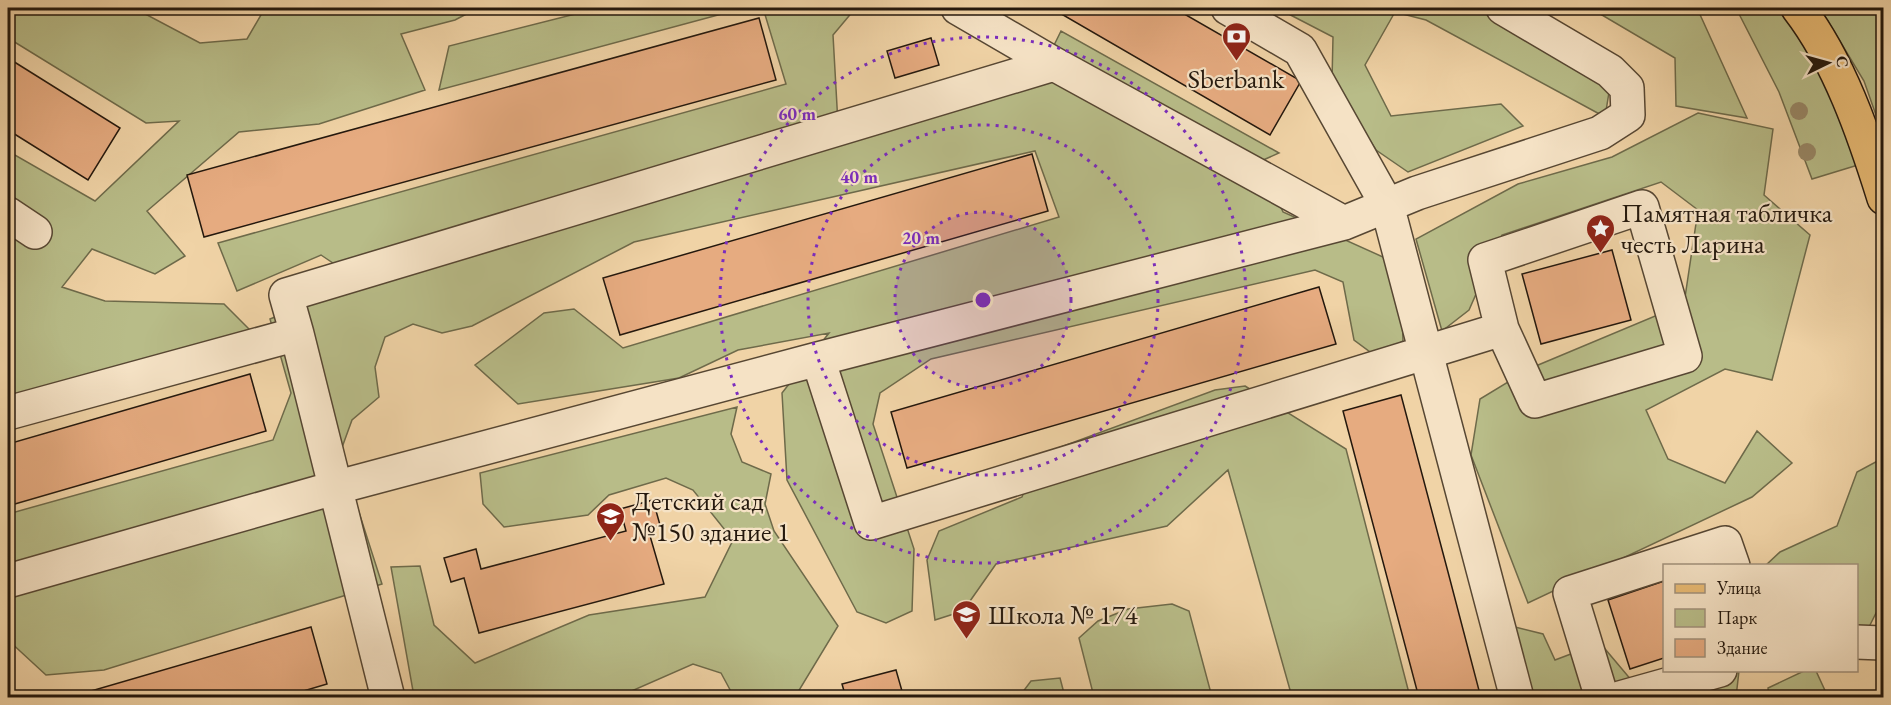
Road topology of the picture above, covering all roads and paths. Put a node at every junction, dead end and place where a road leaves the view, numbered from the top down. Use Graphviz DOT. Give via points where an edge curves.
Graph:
graph roads {
  1 [pos="958,8"];
  2 [pos="1228,8"];
  3 [pos="1503,8"];
  4 [pos="1798,8"];
  5 [pos="1054,64"];
  6 [pos="1884,198"];
  7 [pos="1387,205"];
  8 [pos="8,214"];
  9 [pos="1344,223"];
  10 [pos="35,232"];
  11 [pos="1502,329"];
  12 [pos="297,334"];
  13 [pos="1424,351"];
  14 [pos="818,359"];
  15 [pos="8,413"];
  16 [pos="334,488"];
  17 [pos="1732,564"];
  18 [pos="8,581"];
  19 [pos="1858,642"];
  20 [pos="1884,645"];
  21 [pos="1713,672"];
  22 [pos="388,698"];
  23 [pos="1517,698"];
  24 [pos="1602,698"];
  25 [pos="1620,698"];
  1 -- 5 [label="street"];
  2 -- 7 [label="street" via="1300,50"];
  3 -- 7 [label="street" via="1610,70 1627,88 1628,115 1600,133"];
  4 -- 6 [label="main road" via="1832,62"];
  5 -- 9 [label="street"];
  5 -- 12 [label="street" via="286,295"];
  7 -- 9 [label="street"];
  7 -- 13 [label="street"];
  8 -- 10 [label="street"];
  9 -- 14 [label="street"];
  11 -- 11 [label="street" via="1535,401 1685,356 1642,207 1485,260"];
  11 -- 13 [label="street"];
  12 -- 15 [label="street"];
  12 -- 16 [label="street"];
  13 -- 14 [label="street" via="871,523"];
  13 -- 23 [label="street"];
  14 -- 16 [label="street"];
  16 -- 18 [label="street"];
  16 -- 22 [label="street"];
  17 -- 24 [label="street" via="1725,543 1570,593"];
  19 -- 20 [label="street"];
  21 -- 25 [label="street"];
}
